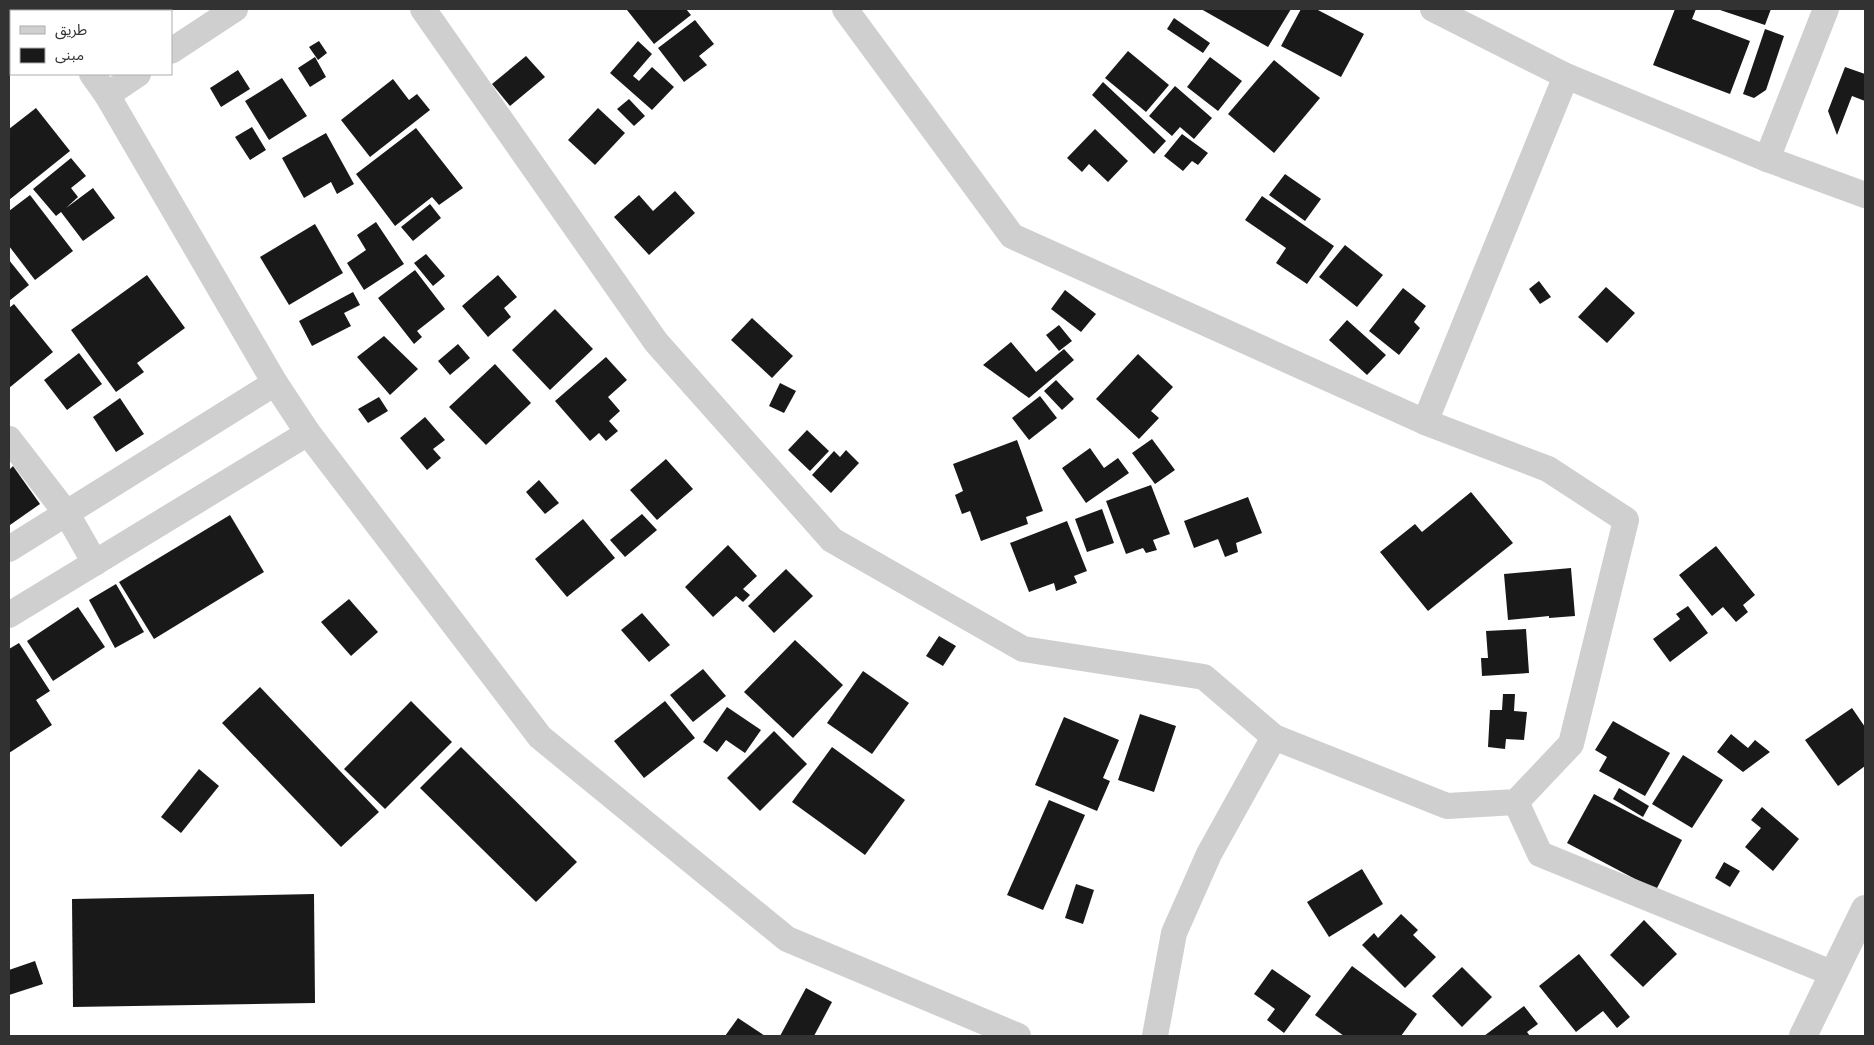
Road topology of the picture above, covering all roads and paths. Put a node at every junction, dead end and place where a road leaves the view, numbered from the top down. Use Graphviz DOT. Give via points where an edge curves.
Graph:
graph roads {
  1 [pos="234,9"];
  2 [pos="423,9"];
  3 [pos="845,9"];
  4 [pos="1433,9"];
  5 [pos="1826,9"];
  6 [pos="172,50"];
  7 [pos="93,75"];
  8 [pos="137,75"];
  9 [pos="1566,76"];
  10 [pos="107,95"];
  11 [pos="1767,158"];
  12 [pos="1865,195"];
  13 [pos="275,383"];
  14 [pos="1425,422"];
  15 [pos="308,433"];
  16 [pos="9,439"];
  17 [pos="67,514"];
  18 [pos="9,549"];
  19 [pos="96,562"];
  20 [pos="9,615"];
  21 [pos="1274,737"];
  22 [pos="1516,802"];
  23 [pos="1865,909"];
  24 [pos="1834,974"];
  25 [pos="1018,1036"];
  26 [pos="1155,1036"];
  27 [pos="1803,1036"];
  1 -- 6 [label="street"];
  2 -- 21 [label="street" via="656,342 832,540 1023,649 1204,677"];
  3 -- 14 [label="street" via="1012,236"];
  4 -- 9 [label="street"];
  5 -- 11 [label="street"];
  7 -- 10 [label="street"];
  8 -- 10 [label="street"];
  9 -- 11 [label="street"];
  9 -- 14 [label="street"];
  10 -- 13 [label="street"];
  11 -- 12 [label="street"];
  13 -- 15 [label="street"];
  13 -- 17 [label="street"];
  14 -- 22 [label="street" via="1548,469 1626,520 1571,744"];
  15 -- 19 [label="street"];
  15 -- 25 [label="street" via="540,737 786,939"];
  16 -- 17 [label="street"];
  17 -- 18 [label="street"];
  17 -- 19 [label="street"];
  19 -- 20 [label="street"];
  21 -- 22 [label="street" via="1447,806"];
  21 -- 26 [label="street" via="1209,854 1174,933"];
  22 -- 24 [label="street" via="1540,854"];
  23 -- 24 [label="street"];
  24 -- 27 [label="street"];
}
